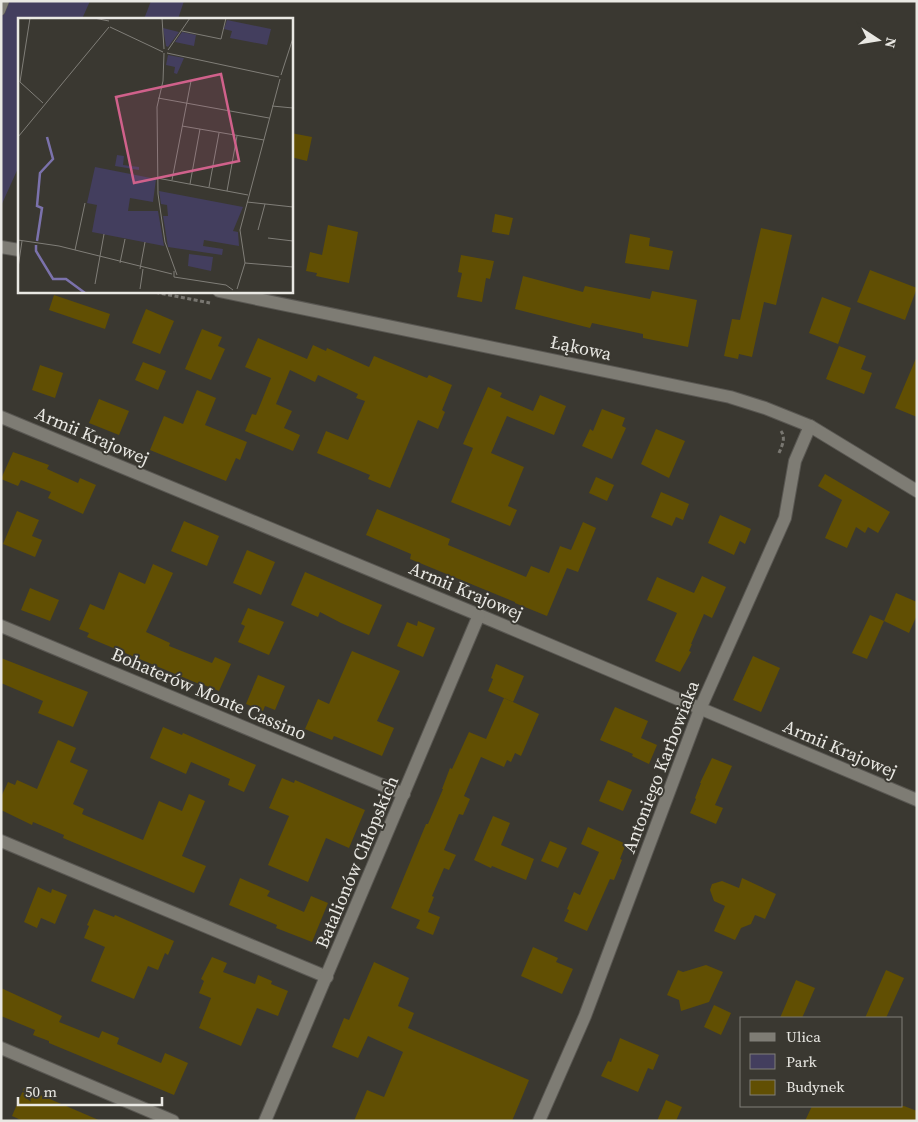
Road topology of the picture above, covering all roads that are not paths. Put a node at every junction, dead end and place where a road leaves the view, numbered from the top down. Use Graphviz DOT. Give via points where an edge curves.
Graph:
graph roads {
  1 [pos="5,1"];
  2 [pos="1,11"];
  3 [pos="2,250"];
  4 [pos="18,250"];
  5 [pos="224,292"];
  6 [pos="1,418"];
  7 [pos="810,426"];
  8 [pos="917,490"];
  9 [pos="479,615"];
  10 [pos="1,626"];
  11 [pos="700,709"];
  12 [pos="404,794"];
  13 [pos="917,800"];
  14 [pos="1,841"];
  15 [pos="327,977"];
  16 [pos="1,1048"];
  17 [pos="173,1121"];
  18 [pos="265,1121"];
  19 [pos="539,1121"];
  1 -- 2 [label="lane"];
  3 -- 4 [label="street"];
  5 -- 7 [label="street, Łąkowa" via="696,389 765,408"];
  6 -- 9 [label="street, Armii Krajowej"];
  7 -- 8 [label="street, Łąkowa"];
  7 -- 11 [label="street, Antoniego Karbowiaka" via="795,461 785,518"];
  9 -- 11 [label="street, Armii Krajowej"];
  9 -- 12 [label="street, Batalionów Chłopskich"];
  10 -- 12 [label="street, Bohaterów Monte Cassino"];
  11 -- 13 [label="street, Armii Krajowej"];
  11 -- 19 [label="street, Antoniego Karbowiaka" via="585,1016"];
  12 -- 15 [label="street, Batalionów Chłopskich"];
  14 -- 15 [label="street"];
  15 -- 18 [label="street, Batalionów Chłopskich"];
  16 -- 17 [label="street"];
}
